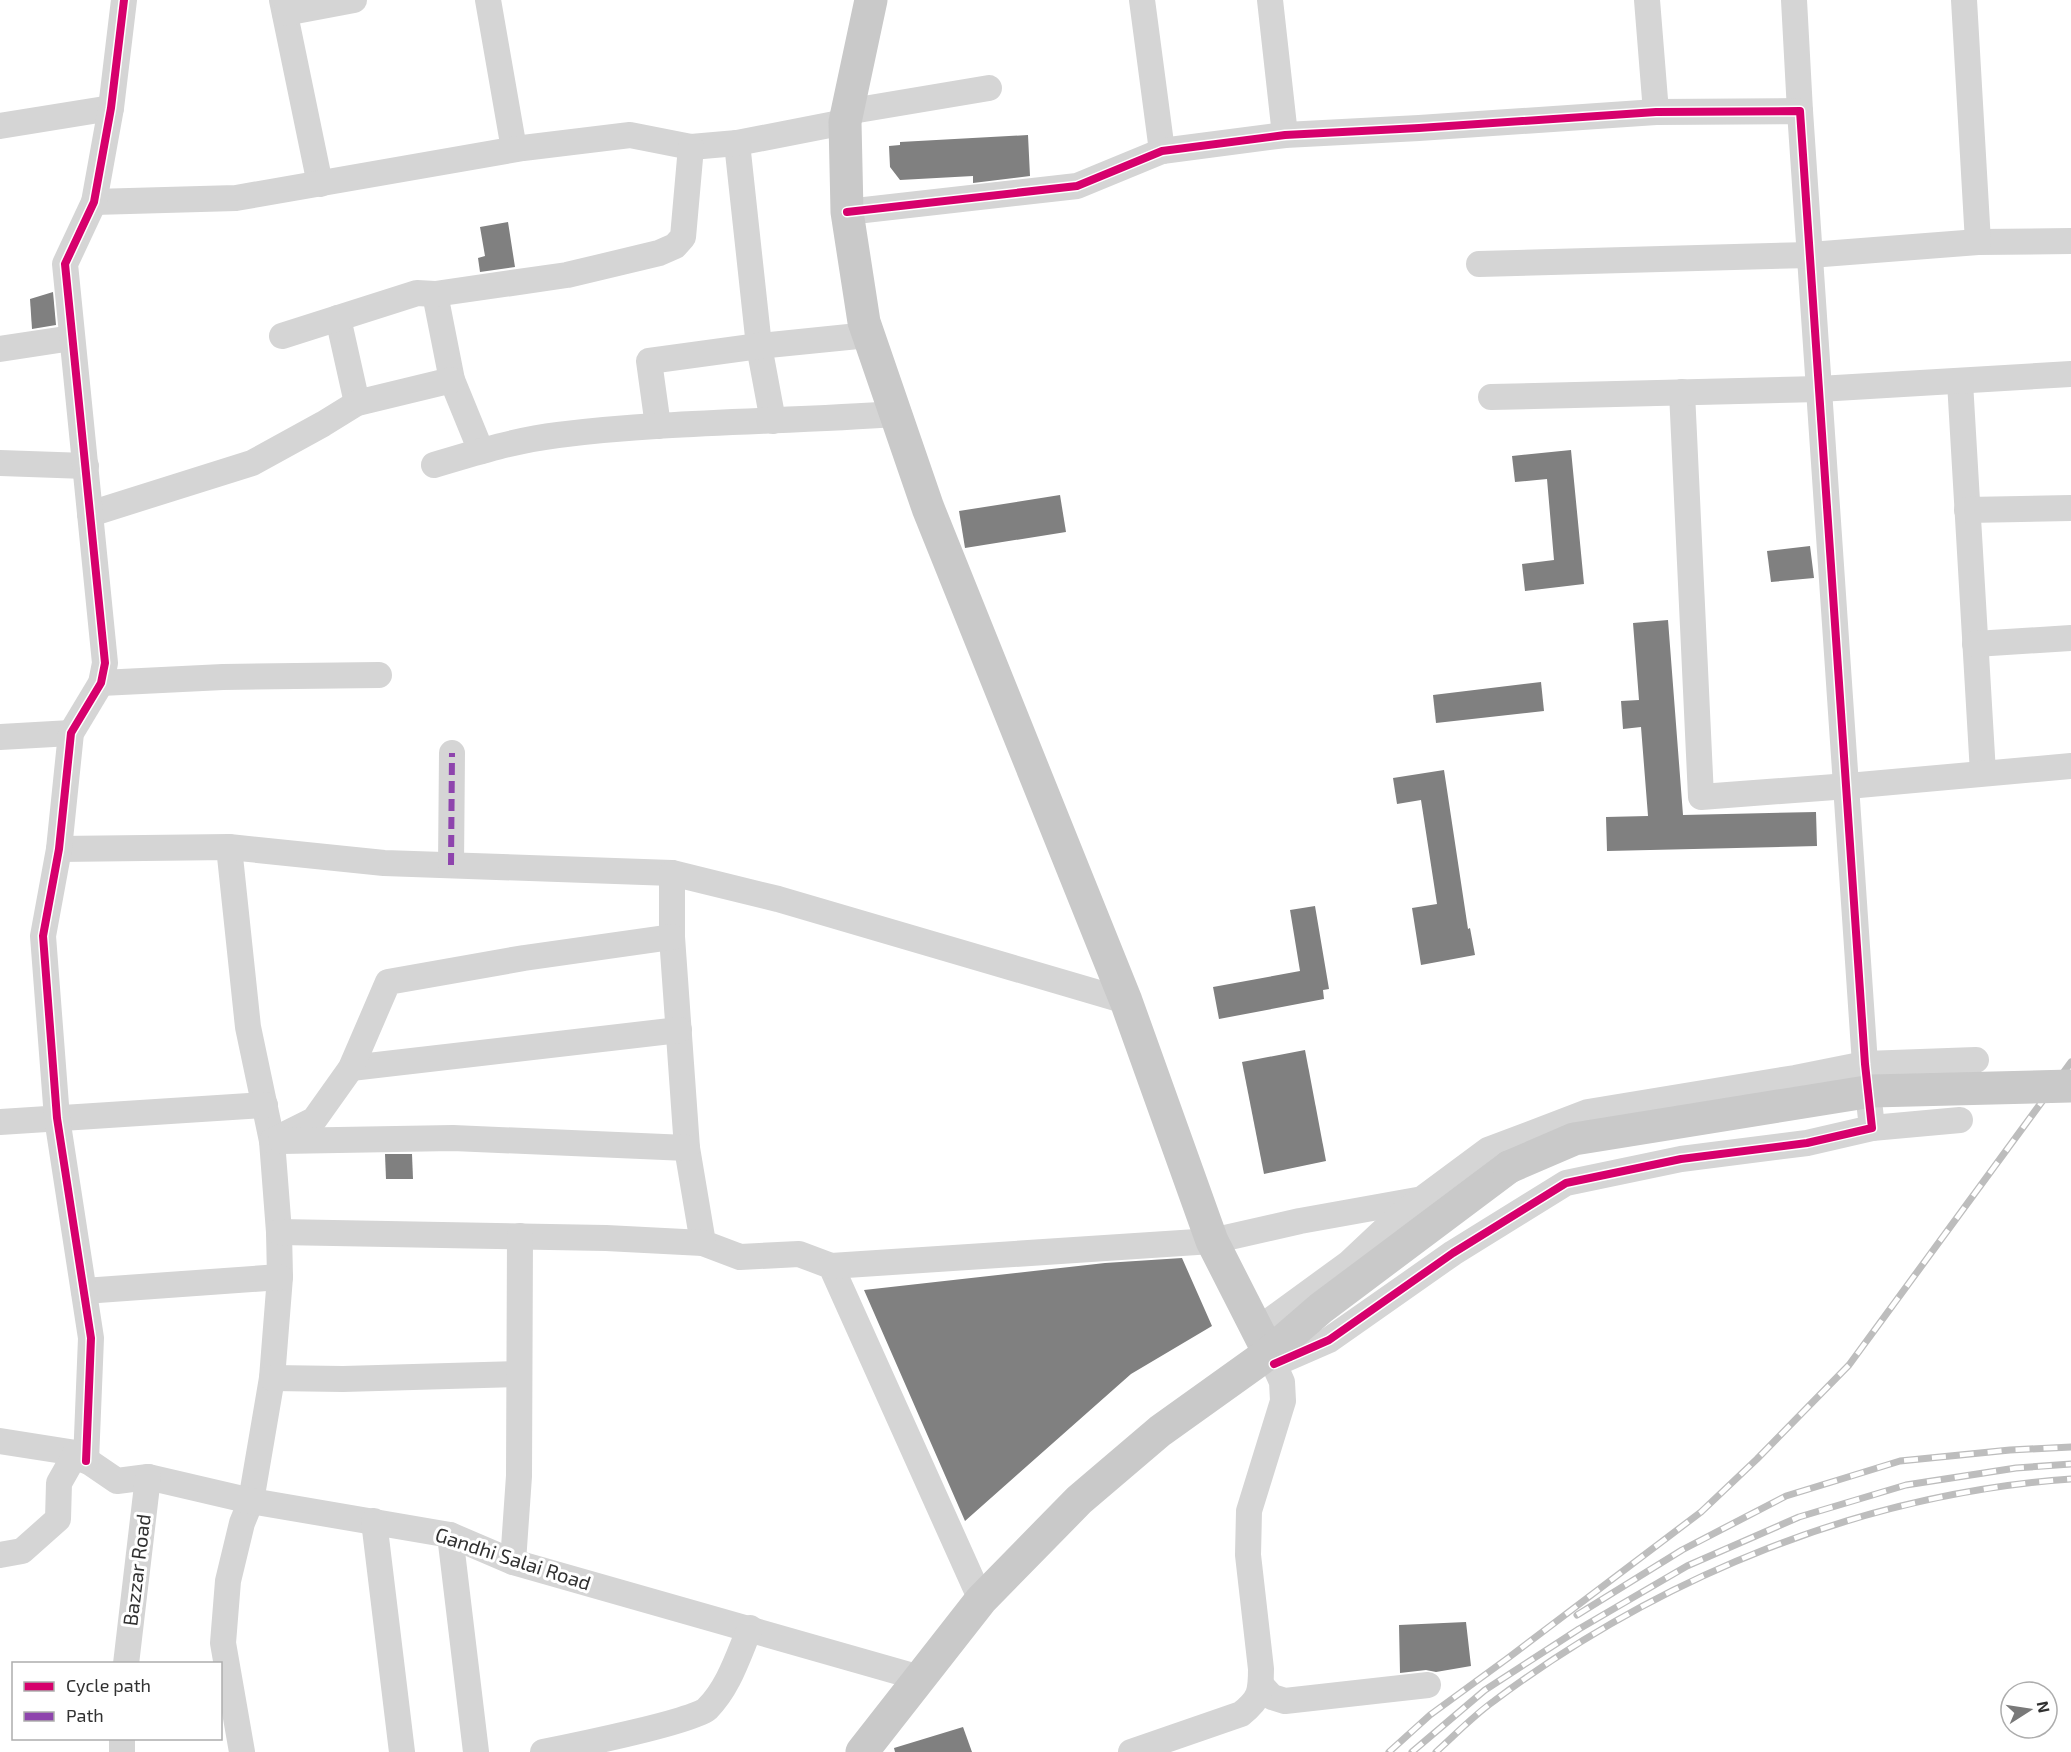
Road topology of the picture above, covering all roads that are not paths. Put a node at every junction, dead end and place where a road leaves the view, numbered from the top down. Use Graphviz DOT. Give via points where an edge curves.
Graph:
graph roads {
  1 [pos="124,0"];
  2 [pos="354,0"];
  3 [pos="488,0"];
  4 [pos="871,0"];
  5 [pos="1142,0"];
  6 [pos="1270,0"];
  7 [pos="1647,0"];
  8 [pos="1794,0"];
  9 [pos="1964,0"];
  10 [pos="284,6"];
  11 [pos="989,88"];
  12 [pos="111,108"];
  13 [pos="1800,111"];
  14 [pos="1656,112"];
  15 [pos="845,117"];
  16 [pos="0,126"];
  17 [pos="1285,135"];
  18 [pos="737,143"];
  19 [pos="692,147"];
  20 [pos="514,149"];
  21 [pos="1162,151"];
  22 [pos="320,184"];
  23 [pos="93,202"];
  24 [pos="847,212"];
  25 [pos="2071,241"];
  26 [pos="1978,242"];
  27 [pos="1810,255"];
  28 [pos="1479,264"];
  29 [pos="435,294"];
  30 [pos="338,318"];
  31 [pos="868,335"];
  32 [pos="282,336"];
  33 [pos="72,338"];
  34 [pos="759,346"];
  35 [pos="0,349"];
  36 [pos="2071,374"];
  37 [pos="452,381"];
  38 [pos="1960,382"];
  39 [pos="1820,389"];
  40 [pos="1682,392"];
  41 [pos="1491,397"];
  42 [pos="357,403"];
  43 [pos="895,414"];
  44 [pos="773,421"];
  45 [pos="658,426"];
  46 [pos="481,451"];
  47 [pos="0,463"];
  48 [pos="434,465"];
  49 [pos="86,466"];
  50 [pos="2071,508"];
  51 [pos="1967,510"];
  52 [pos="90,514"];
  53 [pos="2071,638"];
  54 [pos="1975,644"];
  55 [pos="379,675"];
  56 [pos="101,683"];
  57 [pos="71,733"];
  58 [pos="0,737"];
  59 [pos="452,753"];
  60 [pos="2071,766"];
  61 [pos="1983,773"];
  62 [pos="1848,786"];
  63 [pos="229,847"];
  64 [pos="59,849"];
  65 [pos="451,865"];
  66 [pos="672,873"];
  67 [pos="672,937"];
  68 [pos="1126,1001"];
  69 [pos="679,1030"];
  70 [pos="1976,1060"];
  71 [pos="1865,1064"];
  72 [pos="351,1068"];
  73 [pos="2071,1086"];
  74 [pos="265,1105"];
  75 [pos="57,1118"];
  76 [pos="1960,1120"];
  77 [pos="0,1122"];
  78 [pos="1872,1128"];
  79 [pos="272,1141"];
  80 [pos="687,1148"];
  81 [pos="1421,1199"];
  82 [pos="279,1232"];
  83 [pos="520,1236"];
  84 [pos="1212,1241"];
  85 [pos="703,1243"];
  86 [pos="831,1266"];
  87 [pos="280,1277"];
  88 [pos="84,1291"];
  89 [pos="1267,1349"];
  90 [pos="518,1374"];
  91 [pos="272,1378"];
  92 [pos="0,1441"];
  93 [pos="81,1457"];
  94 [pos="148,1477"];
  95 [pos="251,1501"];
  96 [pos="374,1521"];
  97 [pos="450,1534"];
  98 [pos="0,1555"];
  99 [pos="513,1562"];
  100 [pos="981,1600"];
  101 [pos="750,1629"];
  102 [pos="126,1662"];
  103 [pos="920,1678"];
  104 [pos="1261,1685"];
  105 [pos="1428,1685"];
  106 [pos="1163,1747"];
  107 [pos="242,1752"];
  108 [pos="402,1752"];
  109 [pos="476,1752"];
  110 [pos="543,1752"];
  111 [pos="862,1752"];
  112 [pos="1131,1752"];
  1 -- 12 [label="street"];
  2 -- 10 [label="street"];
  3 -- 20 [label="street"];
  4 -- 15 [label="main road"];
  5 -- 21 [label="street"];
  6 -- 17 [label="street"];
  7 -- 14 [label="street"];
  8 -- 13 [label="street"];
  9 -- 26 [label="street"];
  10 -- 22 [label="street"];
  11 -- 15 [label="street"];
  12 -- 16 [label="street"];
  12 -- 23 [label="street"];
  13 -- 14 [label="street"];
  13 -- 27 [label="street"];
  14 -- 17 [label="street"];
  15 -- 18 [label="street"];
  15 -- 24 [label="main road"];
  17 -- 21 [label="street"];
  18 -- 19 [label="street"];
  18 -- 34 [label="street"];
  19 -- 20 [label="street" via="630,135"];
  19 -- 29 [label="street" via="683,237 675,246 659,254 567,275"];
  20 -- 22 [label="street"];
  21 -- 24 [label="street" via="1077,186"];
  22 -- 23 [label="street" via="236,198"];
  23 -- 33 [label="street" via="65,264"];
  24 -- 31 [label="main road"];
  25 -- 26 [label="street"];
  26 -- 27 [label="street"];
  27 -- 28 [label="street"];
  27 -- 39 [label="street"];
  29 -- 30 [label="street" via="417,293"];
  29 -- 37 [label="street"];
  30 -- 32 [label="street"];
  30 -- 42 [label="street"];
  31 -- 34 [label="street"];
  31 -- 43 [label="main road"];
  33 -- 35 [label="street"];
  33 -- 49 [label="street"];
  34 -- 44 [label="street"];
  34 -- 45 [label="street" via="649,361"];
  36 -- 38 [label="street"];
  37 -- 42 [label="street"];
  37 -- 46 [label="street"];
  38 -- 39 [label="street"];
  38 -- 51 [label="street"];
  39 -- 40 [label="street"];
  39 -- 62 [label="street"];
  40 -- 41 [label="street"];
  40 -- 62 [label="street" via="1701,797"];
  42 -- 52 [label="street" via="252,463"];
  43 -- 44 [label="street"];
  43 -- 68 [label="main road" via="928,508"];
  44 -- 45 [label="street"];
  45 -- 46 [label="street" via="556,435"];
  46 -- 48 [label="street"];
  47 -- 49 [label="street"];
  49 -- 52 [label="street"];
  50 -- 51 [label="street"];
  51 -- 54 [label="street"];
  52 -- 56 [label="street" via="105,663"];
  53 -- 54 [label="street"];
  54 -- 61 [label="street"];
  55 -- 56 [label="street"];
  56 -- 57 [label="street"];
  57 -- 58 [label="street"];
  57 -- 64 [label="street"];
  59 -- 65 [label="street"];
  60 -- 61 [label="street"];
  61 -- 62 [label="street"];
  62 -- 71 [label="street"];
  63 -- 64 [label="street"];
  63 -- 65 [label="street" via="384,863"];
  63 -- 74 [label="street" via="248,1028"];
  64 -- 75 [label="street" via="43,936"];
  65 -- 66 [label="street"];
  66 -- 67 [label="street"];
  66 -- 68 [label="street" via="790,902"];
  67 -- 69 [label="street"];
  67 -- 72 [label="street" via="388,982"];
  68 -- 84 [label="main road"];
  69 -- 72 [label="street"];
  69 -- 80 [label="street"];
  70 -- 71 [label="street"];
  71 -- 78 [label="street"];
  71 -- 81 [label="street" via="1588,1112 1488,1150"];
  72 -- 79 [label="street" via="314,1120"];
  73 -- 89 [label="main road, bridge" via="1872,1091 1574,1139 1509,1167"];
  74 -- 75 [label="street"];
  74 -- 79 [label="street"];
  75 -- 77 [label="street"];
  75 -- 88 [label="street"];
  76 -- 78 [label="street"];
  78 -- 89 [label="street" via="1807,1143 1681,1160 1566,1183 1453,1253 1329,1340"];
  79 -- 80 [label="street" via="453,1138"];
  79 -- 82 [label="street"];
  80 -- 85 [label="street"];
  81 -- 84 [label="street"];
  81 -- 89 [label="street" via="1349,1263"];
  82 -- 83 [label="street"];
  82 -- 87 [label="street"];
  83 -- 85 [label="street"];
  83 -- 90 [label="street"];
  84 -- 86 [label="street"];
  84 -- 89 [label="main road"];
  85 -- 86 [label="street" via="740,1257 799,1254"];
  86 -- 100 [label="street"];
  87 -- 88 [label="street"];
  87 -- 91 [label="street"];
  88 -- 93 [label="street" via="91,1338"];
  89 -- 100 [label="main road" via="1160,1431 1079,1500"];
  89 -- 104 [label="street" via="1282,1382 1283,1401 1249,1511 1248,1555"];
  90 -- 91 [label="street"];
  90 -- 99 [label="street" via="519,1476"];
  91 -- 95 [label="street"];
  92 -- 93 [label="street, Gandhi Salai Road"];
  93 -- 94 [label="street, Gandhi Salai Road" via="117,1481"];
  93 -- 98 [label="street" via="59,1483 58,1519 22,1551"];
  94 -- 95 [label="street, Gandhi Salai Road"];
  94 -- 102 [label="street, Bazzar Road"];
  95 -- 96 [label="street, Gandhi Salai Road"];
  95 -- 107 [label="street" via="228,1581 223,1643"];
  96 -- 97 [label="street, Gandhi Salai Road"];
  96 -- 108 [label="street"];
  97 -- 99 [label="street, Gandhi Salai Road"];
  97 -- 109 [label="street"];
  99 -- 101 [label="street, Gandhi Salai Road"];
  100 -- 103 [label="main road"];
  101 -- 103 [label="street, Gandhi Salai Road"];
  101 -- 110 [label="street" via="726,1684 706,1711"];
  103 -- 111 [label="main road"];
  104 -- 105 [label="street" via="1272,1697 1285,1701"];
  104 -- 106 [label="street" via="1256,1702 1242,1714"];
  106 -- 112 [label="street"];
}
